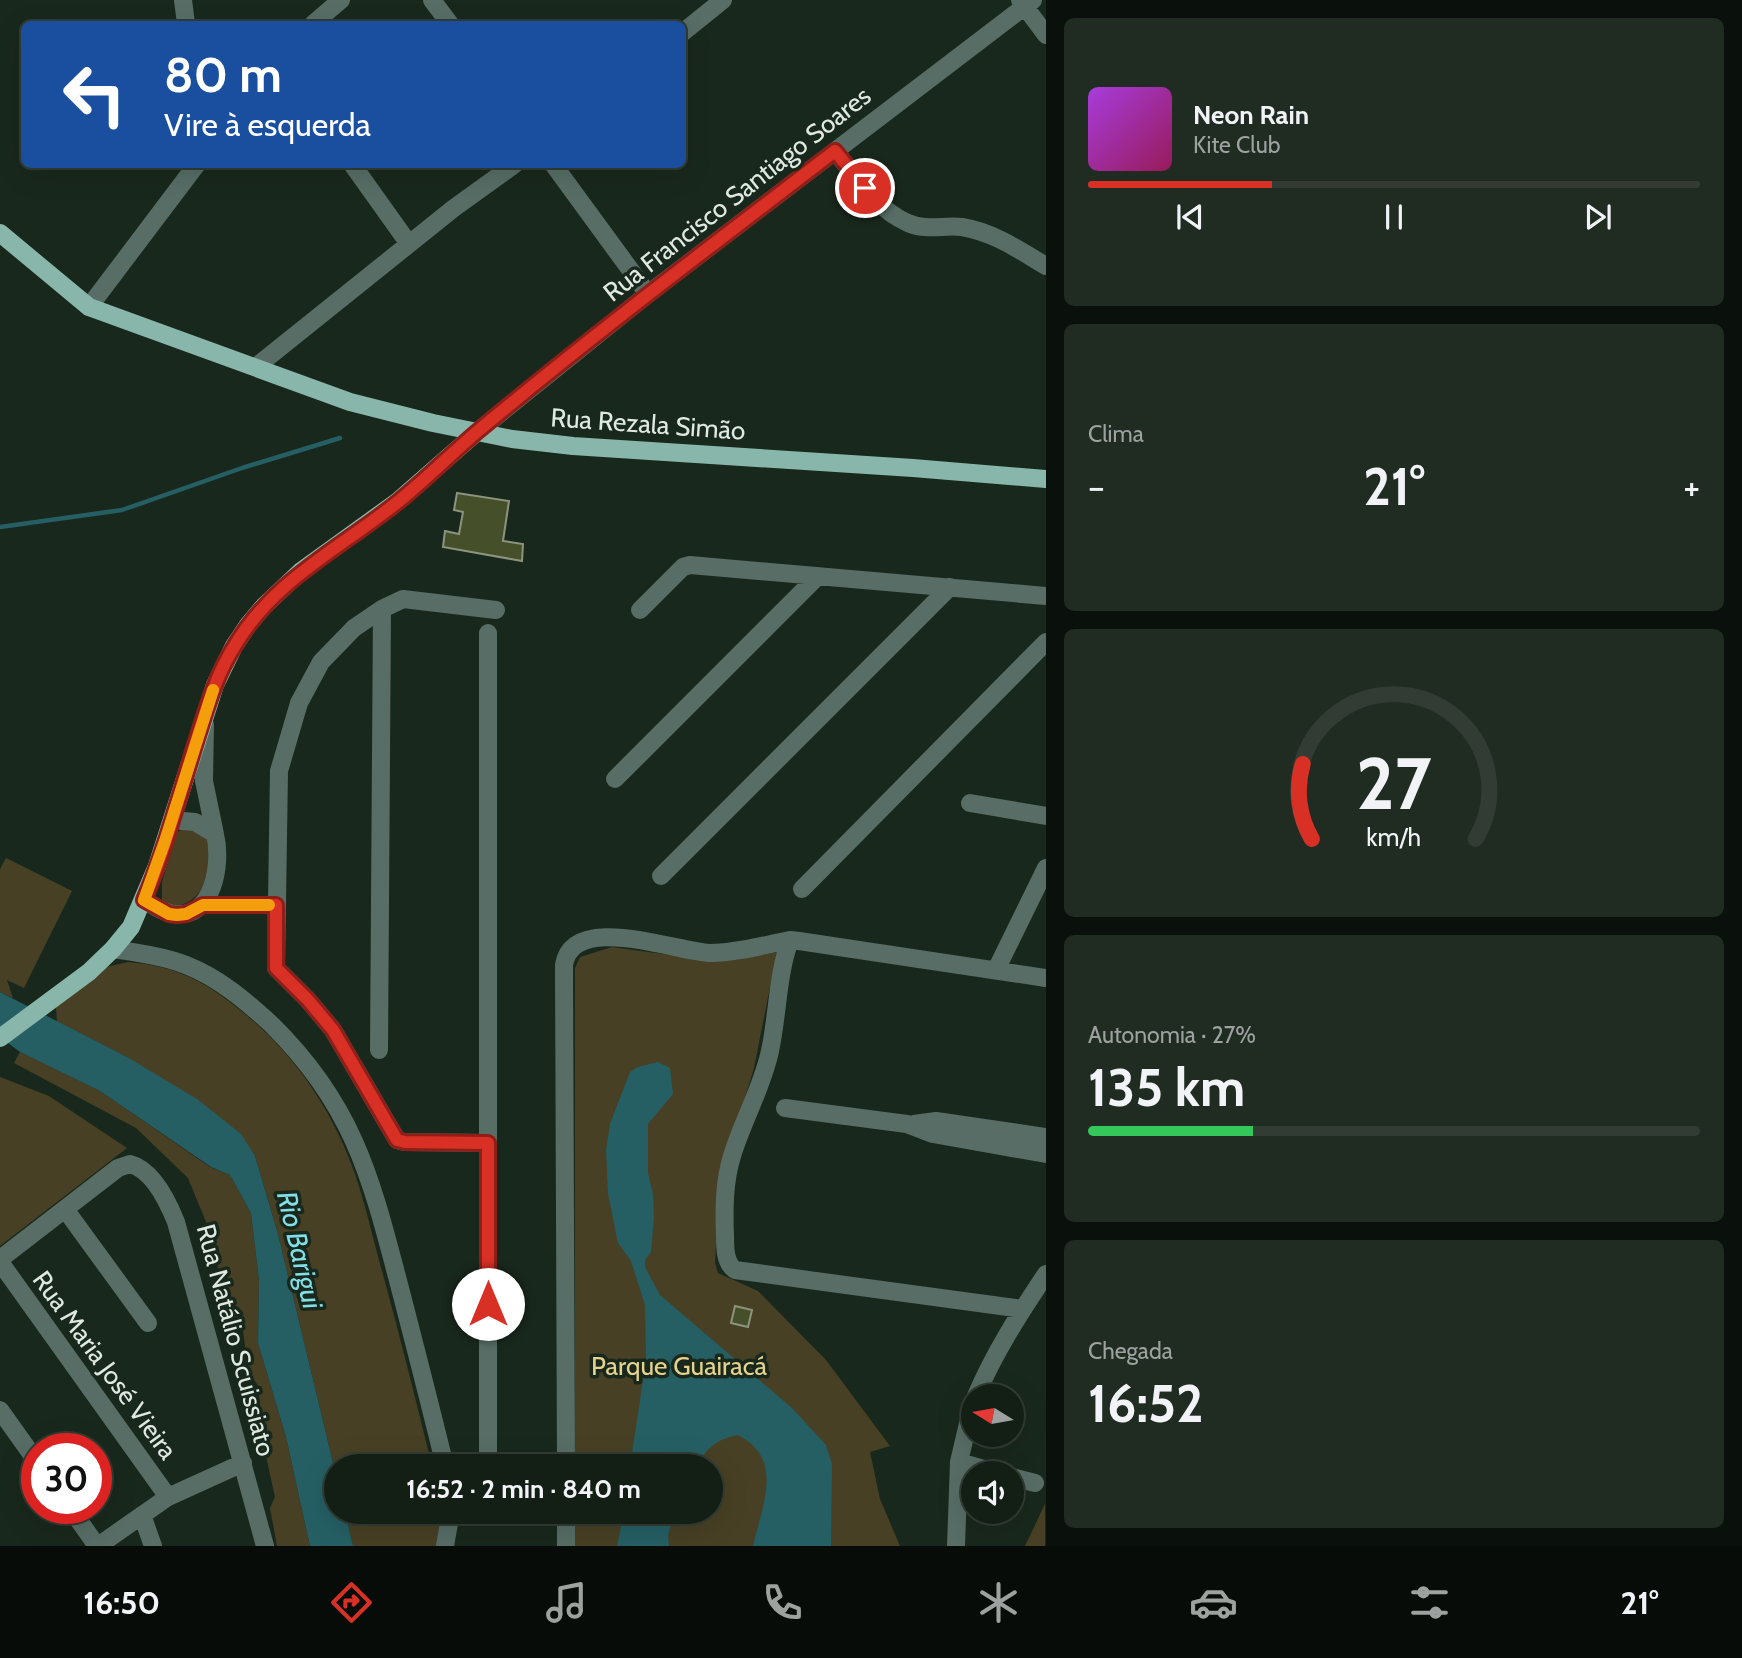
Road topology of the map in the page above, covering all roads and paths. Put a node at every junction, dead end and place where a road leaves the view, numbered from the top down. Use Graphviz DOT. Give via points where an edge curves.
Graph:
graph roads {
  1 [pos="183,0"];
  2 [pos="341,0"];
  3 [pos="432,0"];
  4 [pos="723,0"];
  5 [pos="1026,2"];
  6 [pos="186,21"];
  7 [pos="316,21"];
  8 [pos="448,21"];
  9 [pos="686,30"];
  10 [pos="1045,35"];
  11 [pos="835,151"];
  12 [pos="194,168"];
  13 [pos="355,168"];
  14 [pos="510,168"];
  15 [pos="556,168"];
  16 [pos="0,233"];
  17 [pos="409,244"];
  18 [pos="1045,266"];
  19 [pos="648,294"];
  20 [pos="89,307"];
  21 [pos="257,366"];
  22 [pos="477,432"];
  23 [pos="1045,480"];
  24 [pos="818,576"];
  25 [pos="950,587"];
  26 [pos="1045,596"];
  27 [pos="382,609"];
  28 [pos="496,610"];
  29 [pos="640,610"];
  30 [pos="488,633"];
  31 [pos="1045,642"];
  32 [pos="206,711"];
  33 [pos="615,779"];
  34 [pos="970,803"];
  35 [pos="1045,816"];
  36 [pos="172,820"];
  37 [pos="215,834"];
  38 [pos="1045,868"];
  39 [pos="660,876"];
  40 [pos="802,889"];
  41 [pos="144,900"];
  42 [pos="203,905"];
  43 [pos="276,905"];
  44 [pos="790,940"];
  45 [pos="113,949"];
  46 [pos="996,970"];
  47 [pos="1045,978"];
  48 [pos="0,1038"];
  49 [pos="379,1050"];
  50 [pos="785,1108"];
  51 [pos="907,1124"];
  52 [pos="1045,1137"];
  53 [pos="488,1143"];
  54 [pos="1045,1154"];
  55 [pos="65,1209"];
  56 [pos="0,1261"];
  57 [pos="1045,1273"];
  58 [pos="1023,1309"];
  59 [pos="148,1323"];
  60 [pos="981,1384"];
  61 [pos="0,1410"];
  62 [pos="21,1440"];
  63 [pos="962,1447"];
  64 [pos="442,1454"];
  65 [pos="488,1454"];
  66 [pos="566,1454"];
  67 [pos="959,1462"];
  68 [pos="243,1463"];
  69 [pos="1024,1480"];
  70 [pos="1035,1483"];
  71 [pos="168,1497"];
  72 [pos="142,1515"];
  73 [pos="81,1524"];
  74 [pos="449,1524"];
  75 [pos="566,1524"];
  76 [pos="97,1546"];
  77 [pos="153,1546"];
  78 [pos="265,1546"];
  79 [pos="445,1546"];
  80 [pos="566,1546"];
  81 [pos="956,1546"];
  1 -- 6 [label="street"];
  2 -- 7 [label="street"];
  3 -- 8 [label="street"];
  4 -- 9 [label="street"];
  5 -- 10 [label="street"];
  5 -- 11 [label="street, Rua Francisco Santiago Soares"];
  11 -- 18 [label="street" via="880,207 909,224 962,227 1000,239"];
  11 -- 19 [label="street, Rua Francisco Santiago Soares"];
  12 -- 20 [label="street"];
  13 -- 17 [label="street"];
  14 -- 17 [label="street"];
  15 -- 19 [label="street"];
  16 -- 20 [label="main road, Rua Rezala Simão"];
  17 -- 21 [label="street"];
  19 -- 22 [label="street, Rua Francisco Santiago Soares"];
  20 -- 21 [label="main road, Rua Rezala Simão"];
  21 -- 22 [label="main road, Rua Rezala Simão" via="350,401"];
  22 -- 23 [label="main road, Rua Rezala Simão" via="573,446"];
  22 -- 32 [label="main road" via="398,501 301,571 264,606 229,655"];
  24 -- 25 [label="street"];
  24 -- 29 [label="street" via="686,565"];
  24 -- 33 [label="street"];
  25 -- 26 [label="street"];
  25 -- 39 [label="street"];
  27 -- 28 [label="street" via="403,599"];
  27 -- 43 [label="street" via="342,638 321,662 291,726 277,784"];
  27 -- 49 [label="street"];
  30 -- 53 [label="street"];
  31 -- 40 [label="street"];
  32 -- 36 [label="main road"];
  32 -- 37 [label="street" via="204,781"];
  34 -- 35 [label="street"];
  36 -- 37 [label="street" via="195,822"];
  36 -- 41 [label="main road"];
  37 -- 42 [label="street" via="216,869"];
  38 -- 46 [label="street"];
  41 -- 42 [label="street" via="177,915"];
  41 -- 45 [label="main road"];
  42 -- 43 [label="street"];
  43 -- 53 [label="street" via="276,968 333,1030 397,1140"];
  44 -- 46 [label="street"];
  44 -- 58 [label="street" via="780,973 770,1052 727,1177 725,1243 732,1268"];
  44 -- 66 [label="street" via="710,953 601,937 568,953 564,965"];
  45 -- 48 [label="main road"];
  45 -- 64 [label="street" via="183,964 222,984 294,1048 338,1106 376,1199"];
  46 -- 47 [label="street"];
  50 -- 51 [label="street"];
  51 -- 52 [label="street" via="936,1121"];
  51 -- 54 [label="street" via="933,1134"];
  53 -- 65 [label="street"];
  55 -- 56 [label="street"];
  55 -- 59 [label="street"];
  55 -- 68 [label="street, Rua Natálio Scuissiato" via="118,1168 130,1164 139,1167 161,1191 177,1222"];
  56 -- 71 [label="street, Rua Maria José Vieira"];
  57 -- 58 [label="street"];
  58 -- 60 [label="street"];
  61 -- 62 [label="street"];
  63 -- 67 [label="street"];
  67 -- 81 [label="street"];
  68 -- 71 [label="street"];
  68 -- 78 [label="street, Rua Natálio Scuissiato"];
  69 -- 70 [label="street"];
  71 -- 72 [label="street"];
  72 -- 76 [label="street"];
  72 -- 77 [label="street"];
  73 -- 76 [label="street"];
  74 -- 79 [label="street"];
  75 -- 80 [label="street"];
}
